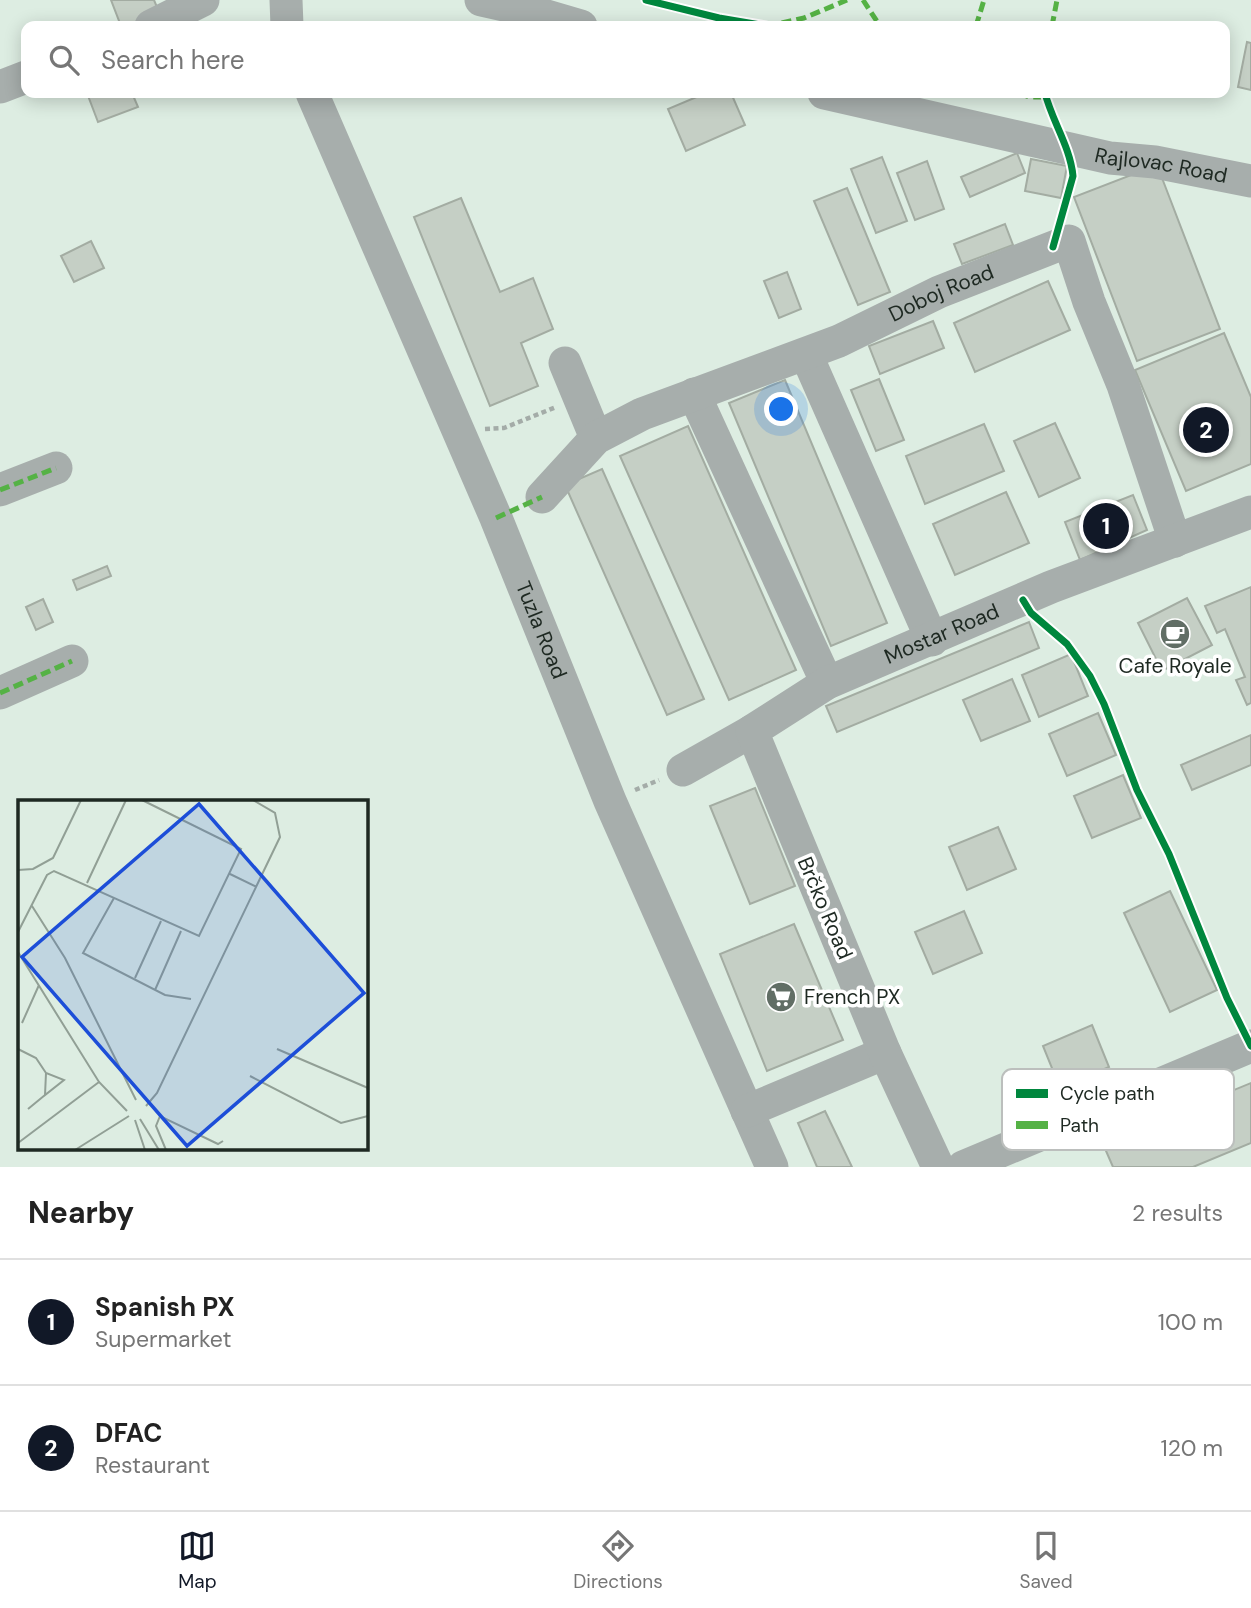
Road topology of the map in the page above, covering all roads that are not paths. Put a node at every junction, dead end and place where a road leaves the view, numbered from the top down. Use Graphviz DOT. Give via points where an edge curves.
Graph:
graph roads {
  1 [pos="203,0"];
  2 [pos="286,0"];
  3 [pos="481,0"];
  4 [pos="162,21"];
  5 [pos="287,21"];
  6 [pos="564,21"];
  7 [pos="21,79"];
  8 [pos="0,87"];
  9 [pos="314,98"];
  10 [pos="846,98"];
  11 [pos="1251,181"];
  12 [pos="806,354"];
  13 [pos="565,363"];
  14 [pos="694,394"];
  15 [pos="596,438"];
  16 [pos="56,468"];
  17 [pos="0,490"];
  18 [pos="542,497"];
  19 [pos="1251,512"];
  20 [pos="1175,541"];
  21 [pos="932,640"];
  22 [pos="72,660"];
  23 [pos="827,683"];
  24 [pos="0,693"];
  25 [pos="752,731"];
  26 [pos="683,770"];
  27 [pos="1251,1046"];
  28 [pos="886,1053"];
  29 [pos="1196,1069"];
  30 [pos="747,1111"];
  31 [pos="1003,1150"];
  32 [pos="772,1167"];
  33 [pos="939,1167"];
  34 [pos="963,1167"];
  1 -- 4 [label="street"];
  2 -- 5 [label="street"];
  3 -- 6 [label="street"];
  7 -- 8 [label="street"];
  9 -- 30 [label="street, Tuzla Road" via="496,518 610,801"];
  10 -- 11 [label="street, Rajlovac Road" via="1110,158"];
  12 -- 14 [label="street, Doboj Road"];
  12 -- 20 [label="street, Doboj Road" via="939,292 1069,241 1124,384"];
  12 -- 21 [label="street"];
  13 -- 15 [label="street"];
  14 -- 15 [label="street, Doboj Road"];
  14 -- 23 [label="street"];
  15 -- 18 [label="street, Doboj Road"];
  16 -- 17 [label="street"];
  19 -- 20 [label="street, Mostar Road"];
  20 -- 21 [label="street, Mostar Road" via="1051,587"];
  21 -- 23 [label="street, Mostar Road"];
  22 -- 24 [label="street"];
  23 -- 25 [label="street, Mostar Road"];
  25 -- 26 [label="street, Mostar Road"];
  25 -- 28 [label="street, Brčko Road"];
  27 -- 29 [label="street"];
  28 -- 30 [label="street"];
  28 -- 33 [label="street, Brčko Road"];
  30 -- 32 [label="street, Tuzla Road"];
  31 -- 34 [label="street"];
}
